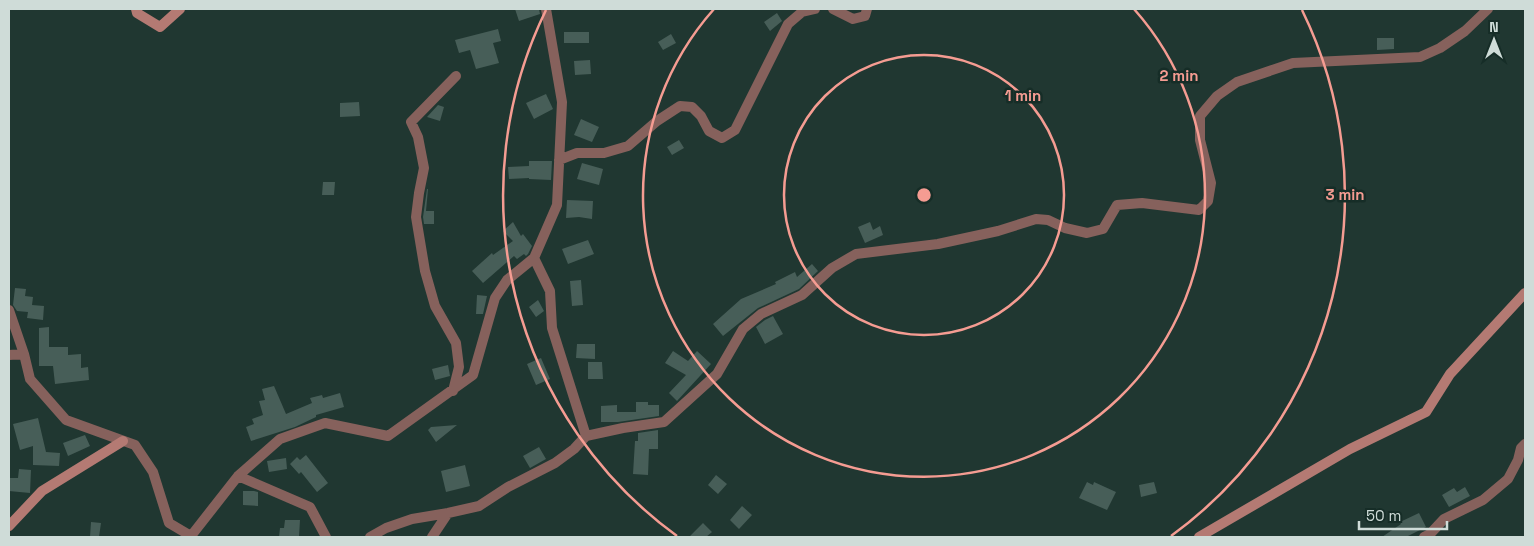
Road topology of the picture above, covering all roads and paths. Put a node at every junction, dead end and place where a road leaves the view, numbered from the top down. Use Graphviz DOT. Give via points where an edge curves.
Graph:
graph roads {
  1 [pos="136,9"];
  2 [pos="180,9"];
  3 [pos="546,9"];
  4 [pos="815,9"];
  5 [pos="833,9"];
  6 [pos="867,9"];
  7 [pos="1488,9"];
  8 [pos="456,76"];
  9 [pos="559,160"];
  10 [pos="534,258"];
  11 [pos="1525,293"];
  12 [pos="9,310"];
  13 [pos="24,354"];
  14 [pos="9,355"];
  15 [pos="453,391"];
  16 [pos="586,436"];
  17 [pos="123,440"];
  18 [pos="1525,444"];
  19 [pos="238,476"];
  20 [pos="448,513"];
  21 [pos="9,526"];
  22 [pos="326,537"];
  23 [pos="370,537"];
  24 [pos="432,537"];
  25 [pos="1199,537"];
  26 [pos="1424,537"];
  1 -- 2 [label="street" via="137,13 160,27"];
  3 -- 9 [label="street" via="562,102"];
  4 -- 9 [label="street" via="802,12 788,24 735,130 722,138 709,130 692,107 680,106 628,146 604,153 577,153"];
  5 -- 6 [label="street" via="853,19 865,16"];
  7 -- 16 [label="street" via="1465,31 1420,57 1293,63 1237,82 1217,96 1200,116 1200,140 1210,184 1208,200 1199,210 1142,203 1117,205 1103,229 1087,233 1036,219 938,244 856,254 832,268 802,296 761,314 743,329 717,374 664,422"];
  8 -- 15 [label="street" via="411,122 418,137 424,168 416,217 425,271 435,306 456,343 458,367"];
  9 -- 10 [label="street" via="557,205"];
  10 -- 15 [label="street" via="507,280 495,298 473,375"];
  10 -- 16 [label="street" via="550,291 554,335"];
  11 -- 25 [label="street" via="1450,374 1426,412 1350,449"];
  12 -- 13 [label="street"];
  13 -- 14 [label="street"];
  13 -- 17 [label="street" via="30,378 66,420"];
  15 -- 19 [label="street" via="388,436 325,423 280,439"];
  16 -- 20 [label="street" via="554,463 479,506"];
  17 -- 19 [label="street" via="135,445 153,472 169,523 191,536"];
  17 -- 21 [label="street" via="42,491"];
  18 -- 26 [label="street" via="1508,479 1483,500 1444,519"];
  19 -- 22 [label="street" via="310,507"];
  20 -- 23 [label="street" via="412,519"];
  20 -- 24 [label="street"];
}
